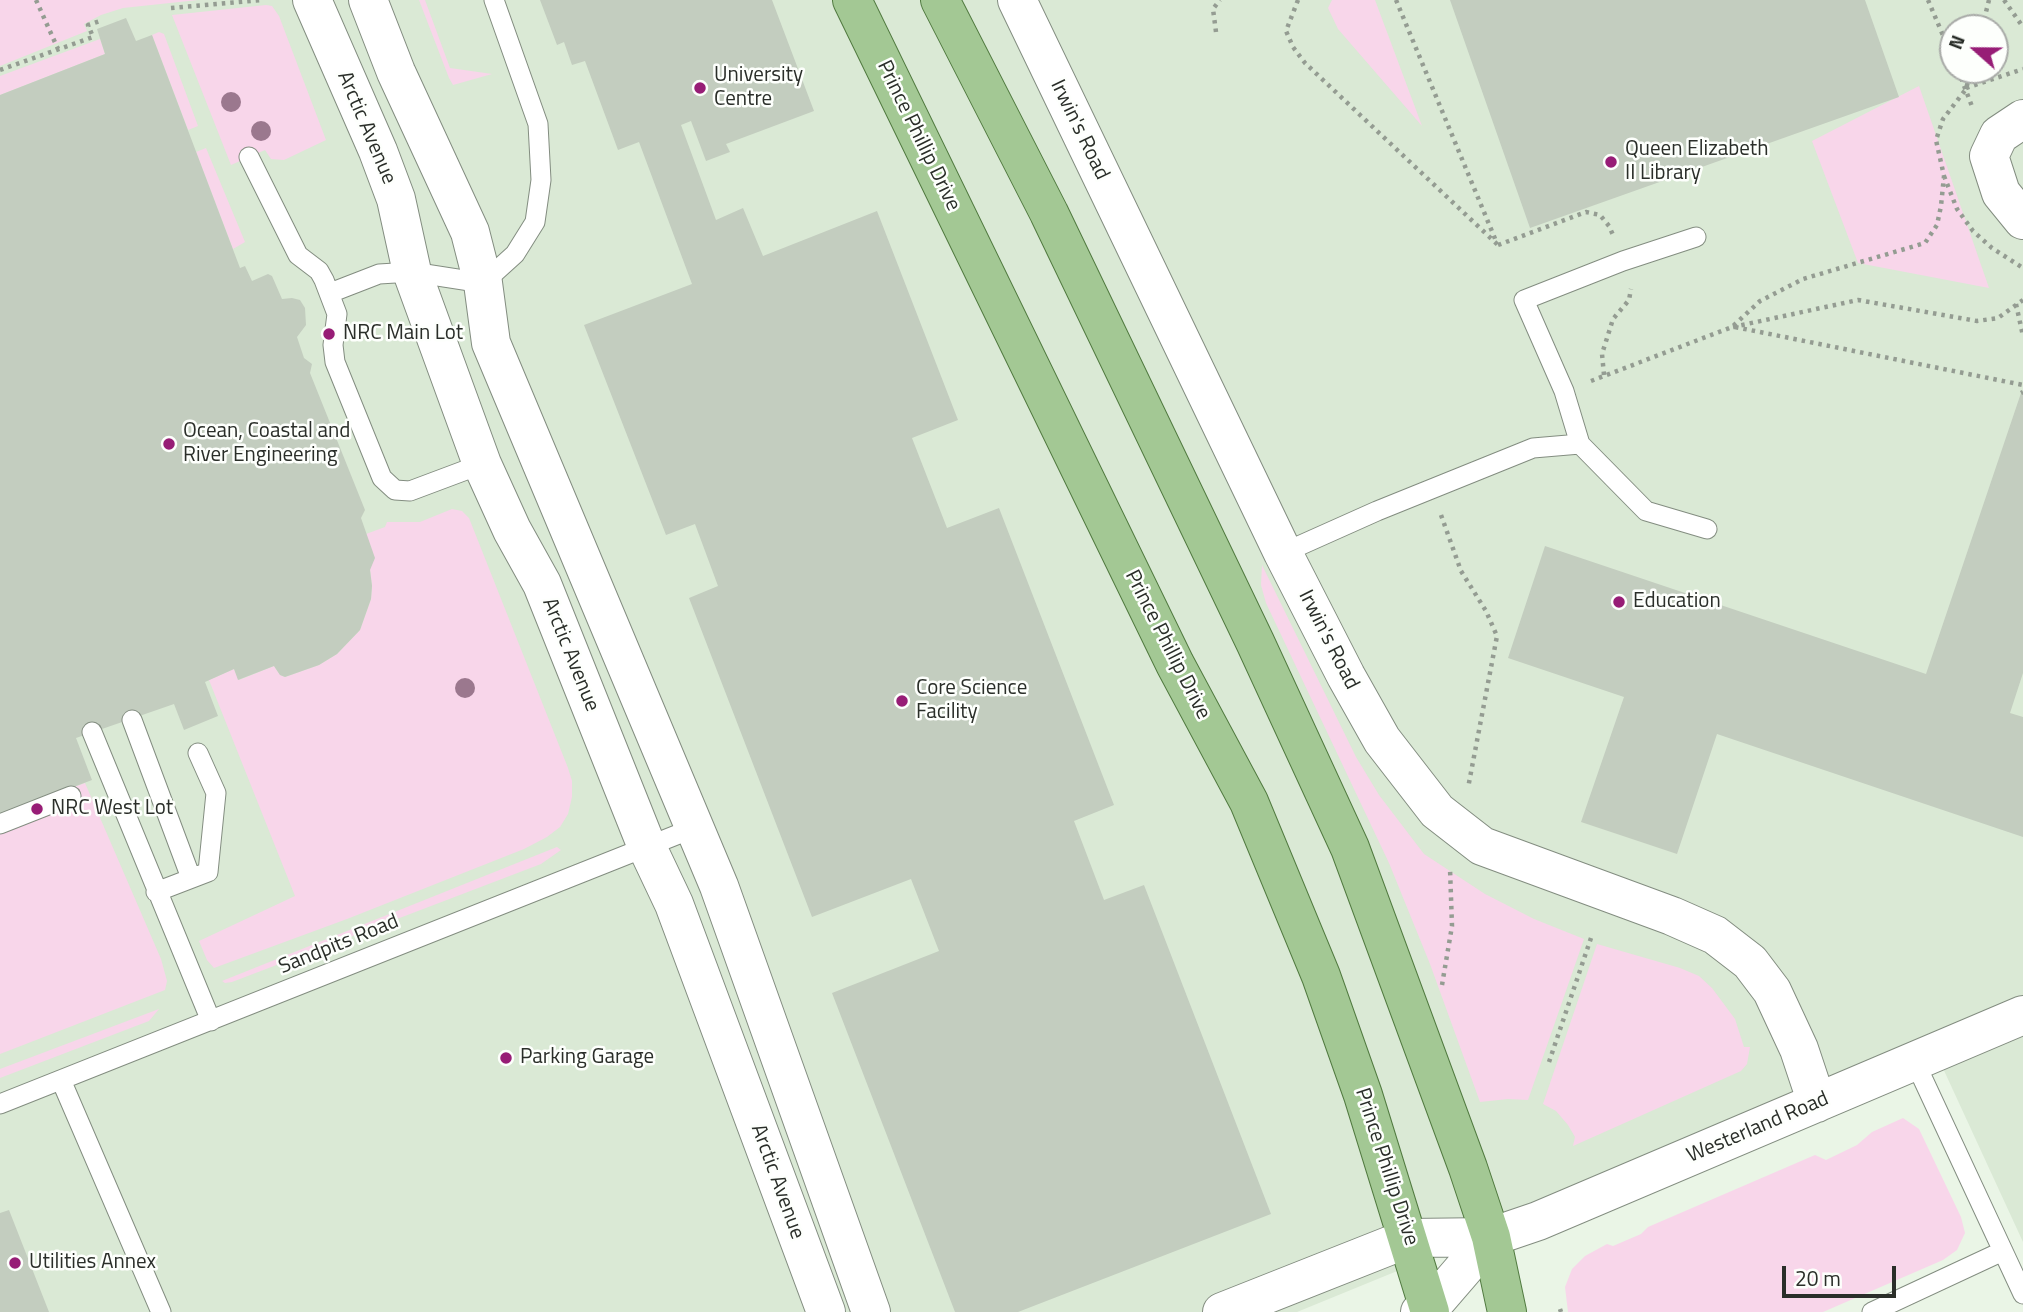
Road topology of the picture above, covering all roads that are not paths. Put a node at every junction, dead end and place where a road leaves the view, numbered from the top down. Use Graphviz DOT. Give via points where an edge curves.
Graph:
graph roads {
  1 [pos="312,0"];
  2 [pos="368,0"];
  3 [pos="494,0"];
  4 [pos="852,0"];
  5 [pos="940,0"];
  6 [pos="1017,0"];
  7 [pos="2023,119"];
  8 [pos="249,157"];
  9 [pos="2023,220"];
  10 [pos="1696,237"];
  11 [pos="412,272"];
  12 [pos="483,283"];
  13 [pos="330,293"];
  14 [pos="1580,444"];
  15 [pos="482,464"];
  16 [pos="1707,529"];
  17 [pos="1283,553"];
  18 [pos="132,720"];
  19 [pos="92,732"];
  20 [pos="198,753"];
  21 [pos="71,796"];
  22 [pos="0,824"];
  23 [pos="694,828"];
  24 [pos="647,847"];
  25 [pos="191,878"];
  26 [pos="156,892"];
  27 [pos="2023,1015"];
  28 [pos="211,1021"];
  29 [pos="1914,1060"];
  30 [pos="61,1080"];
  31 [pos="1817,1103"];
  32 [pos="0,1104"];
  33 [pos="1491,1237"];
  34 [pos="1409,1238"];
  35 [pos="2003,1251"];
  36 [pos="2023,1294"];
  37 [pos="1426,1311"];
  38 [pos="161,1312"];
  39 [pos="826,1312"];
  40 [pos="872,1312"];
  41 [pos="1222,1312"];
  42 [pos="1507,1312"];
  43 [pos="1872,1312"];
  1 -- 11 [label="street, Arctic Avenue" via="387,175"];
  2 -- 12 [label="street" via="470,232"];
  3 -- 12 [label="lane" via="538,124 541,180 535,222 516,254"];
  4 -- 34 [label="main road, Prince Phillip Drive" via="1175,664 1249,803 1321,976"];
  5 -- 33 [label="main road" via="1055,226 1350,848"];
  6 -- 17 [label="street, Irwin's Road"];
  7 -- 9 [label="street" via="1999,135 1990,156 2001,193"];
  8 -- 13 [label="lane" via="289,241 298,255 319,271"];
  10 -- 14 [label="lane" via="1524,300 1564,391"];
  11 -- 12 [label="lane"];
  11 -- 13 [label="lane" via="379,274"];
  11 -- 15 [label="street, Arctic Avenue"];
  12 -- 23 [label="street" via="491,343"];
  13 -- 15 [label="lane" via="337,314 335,362 382,478 395,490 410,491"];
  14 -- 16 [label="lane" via="1646,511"];
  14 -- 17 [label="lane" via="1533,448"];
  15 -- 24 [label="street, Arctic Avenue" via="542,584"];
  17 -- 31 [label="street, Irwin's Road" via="1382,740 1437,811 1482,846 1716,935 1750,962 1772,991"];
  18 -- 25 [label="lane"];
  19 -- 26 [label="lane"];
  20 -- 25 [label="lane" via="216,793 208,872"];
  21 -- 22 [label="lane"];
  23 -- 24 [label="lane, Sandpits Road"];
  23 -- 40 [label="street"];
  24 -- 28 [label="lane, Sandpits Road"];
  24 -- 39 [label="street, Arctic Avenue" via="674,904"];
  25 -- 26 [label="lane"];
  26 -- 28 [label="lane"];
  27 -- 29 [label="street, Westerland Road"];
  28 -- 30 [label="lane, Sandpits Road"];
  29 -- 31 [label="street, Westerland Road"];
  29 -- 35 [label="lane"];
  30 -- 32 [label="lane, Sandpits Road"];
  30 -- 38 [label="lane"];
  31 -- 33 [label="street, Westerland Road"];
  33 -- 34 [label="street"];
  33 -- 37 [label="street"];
  33 -- 42 [label="main road"];
  34 -- 37 [label="main road, Prince Phillip Drive"];
  34 -- 41 [label="street"];
  35 -- 36 [label="lane"];
  35 -- 43 [label="lane"];
}
